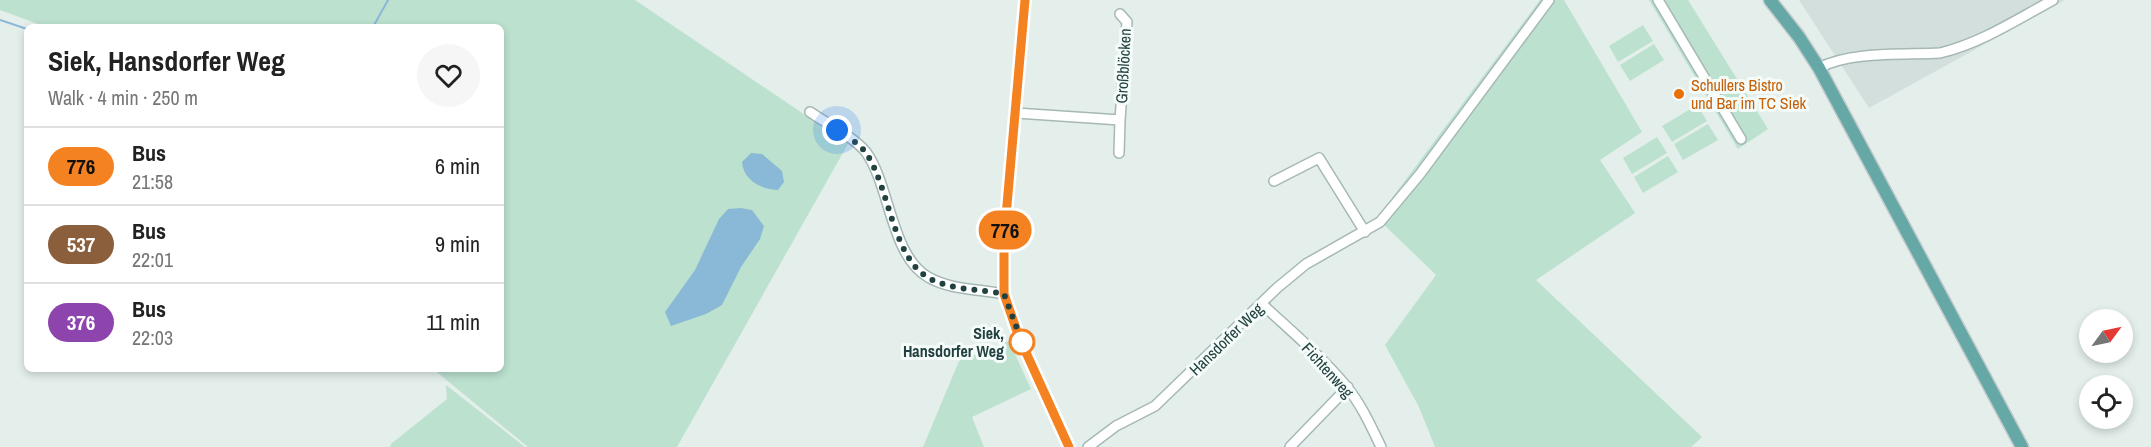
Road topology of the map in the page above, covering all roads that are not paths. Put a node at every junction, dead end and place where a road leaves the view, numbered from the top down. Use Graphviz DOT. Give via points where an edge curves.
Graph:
graph roads {
  1 [pos="1025,0"];
  2 [pos="1550,0"];
  3 [pos="1658,0"];
  4 [pos="1770,0"];
  5 [pos="2053,0"];
  6 [pos="1120,14"];
  7 [pos="1819,68"];
  8 [pos="810,112"];
  9 [pos="1015,113"];
  10 [pos="1120,120"];
  11 [pos="1741,140"];
  12 [pos="1119,153"];
  13 [pos="1274,181"];
  14 [pos="1365,232"];
  15 [pos="1004,294"];
  16 [pos="1262,304"];
  17 [pos="1348,387"];
  18 [pos="1069,447"];
  19 [pos="1088,447"];
  20 [pos="1290,447"];
  21 [pos="1381,447"];
  22 [pos="2022,447"];
  1 -- 9 [label="street"];
  2 -- 14 [label="street, Hansdorfer Weg" via="1420,174 1380,222"];
  3 -- 11 [label="street"];
  4 -- 7 [label="main road"];
  5 -- 7 [label="street" via="1985,38 1953,50 1833,60"];
  6 -- 10 [label="street, Großblöcken" via="1127,22"];
  7 -- 22 [label="main road"];
  8 -- 15 [label="street" via="865,152 898,235 917,268 938,282"];
  9 -- 10 [label="street, Großblöcken"];
  9 -- 15 [label="street"];
  10 -- 12 [label="street, Großblöcken"];
  13 -- 14 [label="street" via="1319,158"];
  14 -- 16 [label="street, Hansdorfer Weg" via="1306,264"];
  15 -- 18 [label="street" via="1019,337"];
  16 -- 17 [label="street, Fichtenweg"];
  16 -- 19 [label="street, Hansdorfer Weg" via="1155,406 1116,426"];
  17 -- 20 [label="street"];
  17 -- 21 [label="street, Fichtenweg"];
}
